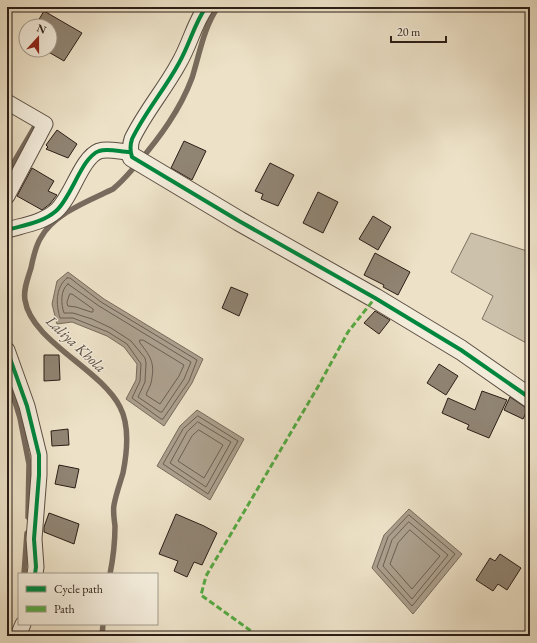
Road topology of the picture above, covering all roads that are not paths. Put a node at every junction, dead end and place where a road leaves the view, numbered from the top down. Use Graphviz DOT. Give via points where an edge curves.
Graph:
graph roads {
  1 [pos="206,7"];
  2 [pos="7,102"];
  3 [pos="135,158"];
  4 [pos="7,196"];
  5 [pos="7,230"];
  6 [pos="7,350"];
  7 [pos="530,398"];
  8 [pos="35,573"];
  9 [pos="23,625"];
  10 [pos="18,636"];
  1 -- 3 [label="street" via="198,19 180,62 132,140"];
  2 -- 4 [label="street" via="45,124"];
  3 -- 5 [label="street" via="110,150 100,151 88,160 57,210 34,223"];
  3 -- 7 [label="street" via="238,222 375,298 461,350"];
  6 -- 8 [label="street" via="27,406 39,455 34,539"];
  9 -- 10 [label="street"];
}
